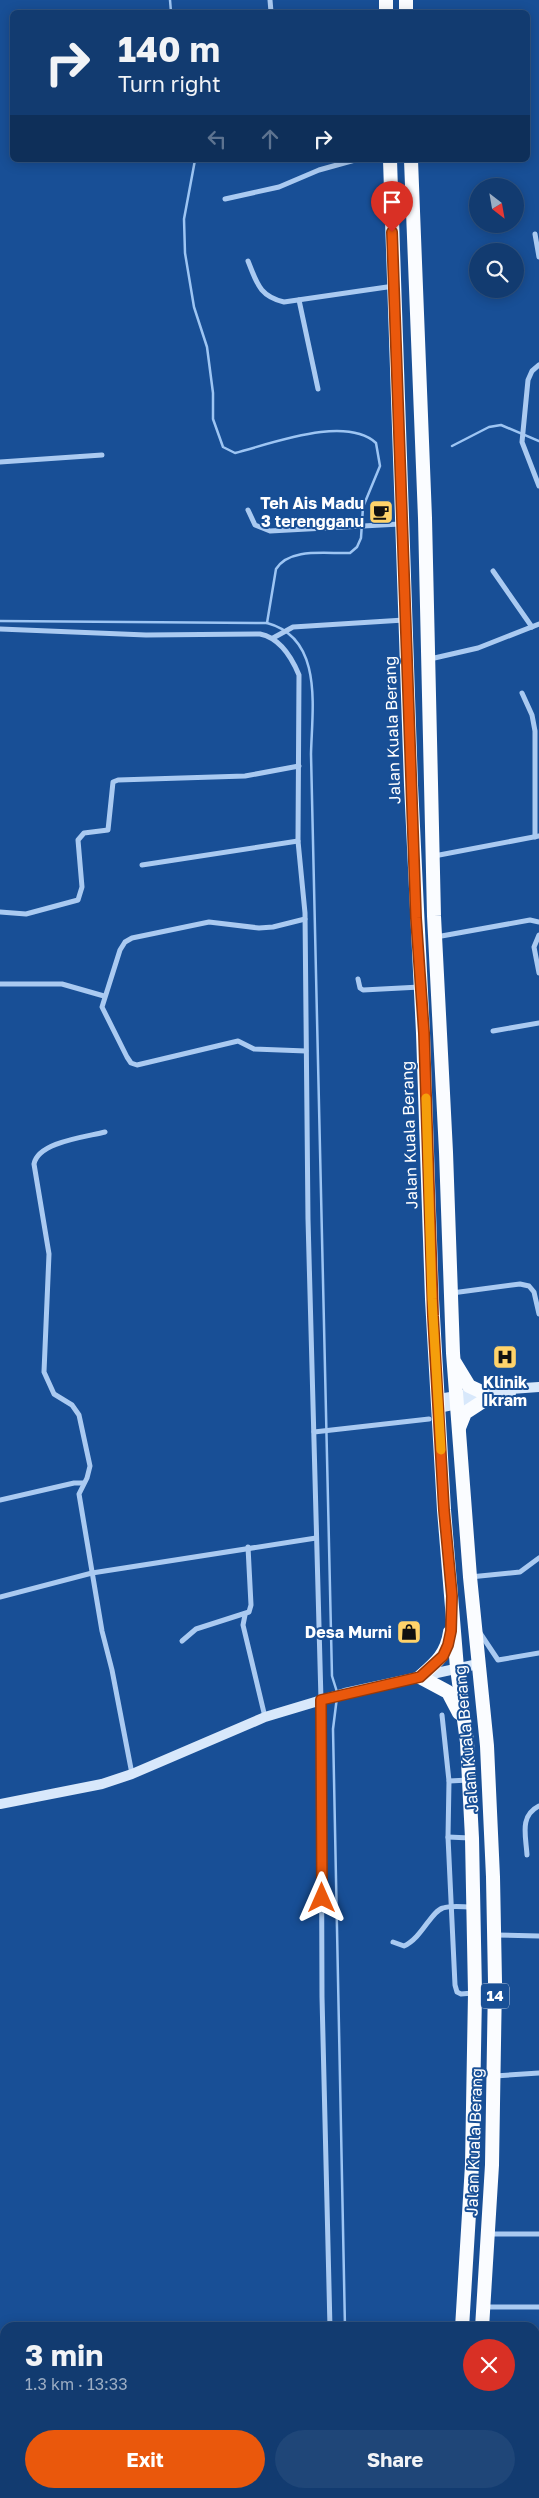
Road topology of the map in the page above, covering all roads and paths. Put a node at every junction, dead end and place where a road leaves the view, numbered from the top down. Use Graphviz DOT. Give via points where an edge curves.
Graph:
graph roads {
  1 [pos="348,162"];
  2 [pos="390,162"];
  3 [pos="410,162"];
  4 [pos="225,199"];
  5 [pos="535,234"];
  6 [pos="539,257"];
  7 [pos="248,261"];
  8 [pos="394,286"];
  9 [pos="298,300"];
  10 [pos="539,365"];
  11 [pos="318,389"];
  12 [pos="102,455"];
  13 [pos="0,462"];
  14 [pos="539,486"];
  15 [pos="248,510"];
  16 [pos="404,524"];
  17 [pos="493,571"];
  18 [pos="407,620"];
  19 [pos="539,624"];
  20 [pos="532,627"];
  21 [pos="0,629"];
  22 [pos="275,637"];
  23 [pos="428,660"];
  24 [pos="522,693"];
  25 [pos="299,766"];
  26 [pos="537,837"];
  27 [pos="298,841"];
  28 [pos="433,857"];
  29 [pos="142,865"];
  30 [pos="0,912"];
  31 [pos="305,919"];
  32 [pos="539,922"];
  33 [pos="539,936"];
  34 [pos="436,937"];
  35 [pos="539,973"];
  36 [pos="358,979"];
  37 [pos="0,984"];
  38 [pos="421,988"];
  39 [pos="104,996"];
  40 [pos="539,1023"];
  41 [pos="493,1031"];
  42 [pos="306,1051"];
  43 [pos="105,1132"];
  44 [pos="452,1293"];
  45 [pos="432,1299"];
  46 [pos="539,1314"];
  47 [pos="453,1353"];
  48 [pos="539,1387"];
  49 [pos="483,1396"];
  50 [pos="456,1401"];
  51 [pos="435,1409"];
  52 [pos="314,1432"];
  53 [pos="458,1433"];
  54 [pos="83,1483"];
  55 [pos="0,1500"];
  56 [pos="316,1538"];
  57 [pos="248,1547"];
  58 [pos="539,1558"];
  59 [pos="92,1573"];
  60 [pos="470,1577"];
  61 [pos="452,1596"];
  62 [pos="0,1597"];
  63 [pos="245,1615"];
  64 [pos="474,1621"];
  65 [pos="182,1641"];
  66 [pos="539,1653"];
  67 [pos="478,1664"];
  68 [pos="457,1668"];
  69 [pos="420,1677"];
  70 [pos="323,1699"];
  71 [pos="442,1715"];
  72 [pos="265,1717"];
  73 [pos="467,1742"];
  74 [pos="486,1746"];
  75 [pos="132,1774"];
  76 [pos="469,1780"];
  77 [pos="449,1781"];
  78 [pos="0,1804"];
  79 [pos="539,1806"];
  80 [pos="448,1837"];
  81 [pos="472,1838"];
  82 [pos="527,1855"];
  83 [pos="453,1907"];
  84 [pos="474,1907"];
  85 [pos="495,1935"];
  86 [pos="539,1936"];
  87 [pos="393,1942"];
  88 [pos="475,1993"];
  89 [pos="539,2073"];
  90 [pos="494,2076"];
  91 [pos="488,2234"];
  92 [pos="539,2234"];
  93 [pos="484,2307"];
  94 [pos="539,2307"];
  95 [pos="330,2322"];
  96 [pos="462,2322"];
  97 [pos="483,2322"];
  1 -- 4 [label="street" via="279,187"];
  2 -- 8 [label="highway, Jalan Kuala Berang / 14"];
  3 -- 23 [label="highway, Jalan Kuala Berang / 14"];
  5 -- 6 [label="street"];
  7 -- 9 [label="street" via="267,296 284,302"];
  8 -- 9 [label="street"];
  8 -- 16 [label="highway, Jalan Kuala Berang / 14"];
  9 -- 11 [label="street"];
  10 -- 14 [label="street" via="528,380 522,442"];
  12 -- 13 [label="street"];
  15 -- 16 [label="street" via="255,525 270,531"];
  16 -- 18 [label="highway, Jalan Kuala Berang / 14"];
  17 -- 20 [label="street"];
  18 -- 22 [label="street" via="293,628"];
  18 -- 38 [label="highway, Jalan Kuala Berang / 14" via="414,870"];
  19 -- 20 [label="street"];
  20 -- 23 [label="street" via="478,648"];
  21 -- 22 [label="street" via="146,635 260,634"];
  22 -- 25 [label="street" via="299,675"];
  23 -- 28 [label="highway, Jalan Kuala Berang / 14"];
  24 -- 26 [label="street" via="535,731"];
  25 -- 27 [label="street"];
  25 -- 30 [label="street" via="245,776 113,782 108,830 84,833 78,840 82,887 78,900 26,914"];
  26 -- 28 [label="street"];
  27 -- 29 [label="street"];
  27 -- 31 [label="street"];
  28 -- 34 [label="highway, Jalan Kuala Berang / 14"];
  31 -- 39 [label="street" via="259,928 209,922 132,938 120,950"];
  31 -- 42 [label="street"];
  32 -- 34 [label="street" via="524,921"];
  33 -- 35 [label="street" via="534,947"];
  34 -- 44 [label="highway, Jalan Kuala Berang / 14"];
  36 -- 38 [label="street" via="363,990"];
  37 -- 39 [label="street" via="62,984"];
  38 -- 45 [label="highway, Jalan Kuala Berang / 14"];
  39 -- 42 [label="street" via="104,1014 127,1057 137,1065 238,1041 254,1050"];
  40 -- 41 [label="street"];
  42 -- 52 [label="street"];
  43 -- 54 [label="street" via="51,1146 40,1153 34,1164 49,1262 44,1372 54,1394 72,1405 79,1415 90,1466"];
  44 -- 46 [label="street" via="520,1284 534,1292"];
  44 -- 47 [label="highway, Jalan Kuala Berang / 14"];
  45 -- 51 [label="highway, Jalan Kuala Berang / 14"];
  45 -- 51 [label="highway, Jalan Kuala Berang / 14" via="426,1347"];
  47 -- 49 [label="highway" via="464,1380"];
  47 -- 50 [label="highway, Jalan Kuala Berang / 14"];
  48 -- 49 [label="main road"];
  49 -- 50 [label="main road"];
  49 -- 53 [label="highway" via="460,1420"];
  50 -- 51 [label="main road"];
  50 -- 53 [label="highway, Jalan Kuala Berang / 14"];
  51 -- 52 [label="street"];
  51 -- 61 [label="highway, Jalan Kuala Berang / 14" via="435,1481 444,1510"];
  52 -- 56 [label="street"];
  53 -- 60 [label="highway, Jalan Kuala Berang / 14"];
  54 -- 55 [label="street"];
  54 -- 59 [label="street" via="79,1494"];
  56 -- 57 [label="street"];
  56 -- 70 [label="street"];
  57 -- 59 [label="street"];
  57 -- 63 [label="street" via="251,1605"];
  58 -- 60 [label="street" via="520,1572"];
  59 -- 62 [label="street"];
  59 -- 75 [label="street"];
  60 -- 64 [label="highway, Jalan Kuala Berang / 14"];
  61 -- 68 [label="highway, Jalan Kuala Berang / 14"];
  61 -- 69 [label="highway" via="448,1645 436,1664"];
  63 -- 65 [label="street" via="196,1629"];
  63 -- 72 [label="street" via="243,1625"];
  64 -- 66 [label="street" via="498,1660"];
  64 -- 67 [label="highway, Jalan Kuala Berang / 14"];
  67 -- 68 [label="main road"];
  67 -- 74 [label="highway, Jalan Kuala Berang / 14"];
  68 -- 69 [label="main road"];
  68 -- 73 [label="highway, Jalan Kuala Berang / 14"];
  69 -- 70 [label="main road"];
  69 -- 73 [label="highway" via="448,1692 458,1708"];
  70 -- 72 [label="main road"];
  70 -- 95 [label="street" via="322,1996"];
  71 -- 77 [label="street"];
  72 -- 75 [label="main road"];
  73 -- 76 [label="highway, Jalan Kuala Berang / 14"];
  74 -- 76 [label="highway" via="474,1751 475,1770"];
  74 -- 85 [label="highway, Jalan Kuala Berang / 14"];
  75 -- 78 [label="main road" via="70,1791"];
  76 -- 77 [label="street"];
  76 -- 81 [label="highway, Jalan Kuala Berang / 14"];
  77 -- 80 [label="street"];
  79 -- 82 [label="street" via="529,1812 525,1820"];
  80 -- 81 [label="street"];
  80 -- 83 [label="street"];
  81 -- 84 [label="highway, Jalan Kuala Berang / 14"];
  83 -- 84 [label="street"];
  83 -- 87 [label="street" via="444,1907 434,1914 420,1936 412,1942 404,1946"];
  83 -- 88 [label="street" via="455,1985 461,1994"];
  84 -- 88 [label="highway, Jalan Kuala Berang / 14"];
  85 -- 86 [label="street"];
  85 -- 90 [label="highway, Jalan Kuala Berang / 14"];
  88 -- 96 [label="highway, Jalan Kuala Berang / 14" via="472,2165"];
  89 -- 90 [label="street"];
  90 -- 91 [label="highway, Jalan Kuala Berang / 14"];
  91 -- 92 [label="street"];
  91 -- 93 [label="highway, Jalan Kuala Berang / 14"];
  93 -- 94 [label="street"];
  93 -- 97 [label="highway, Jalan Kuala Berang / 14"];
}
